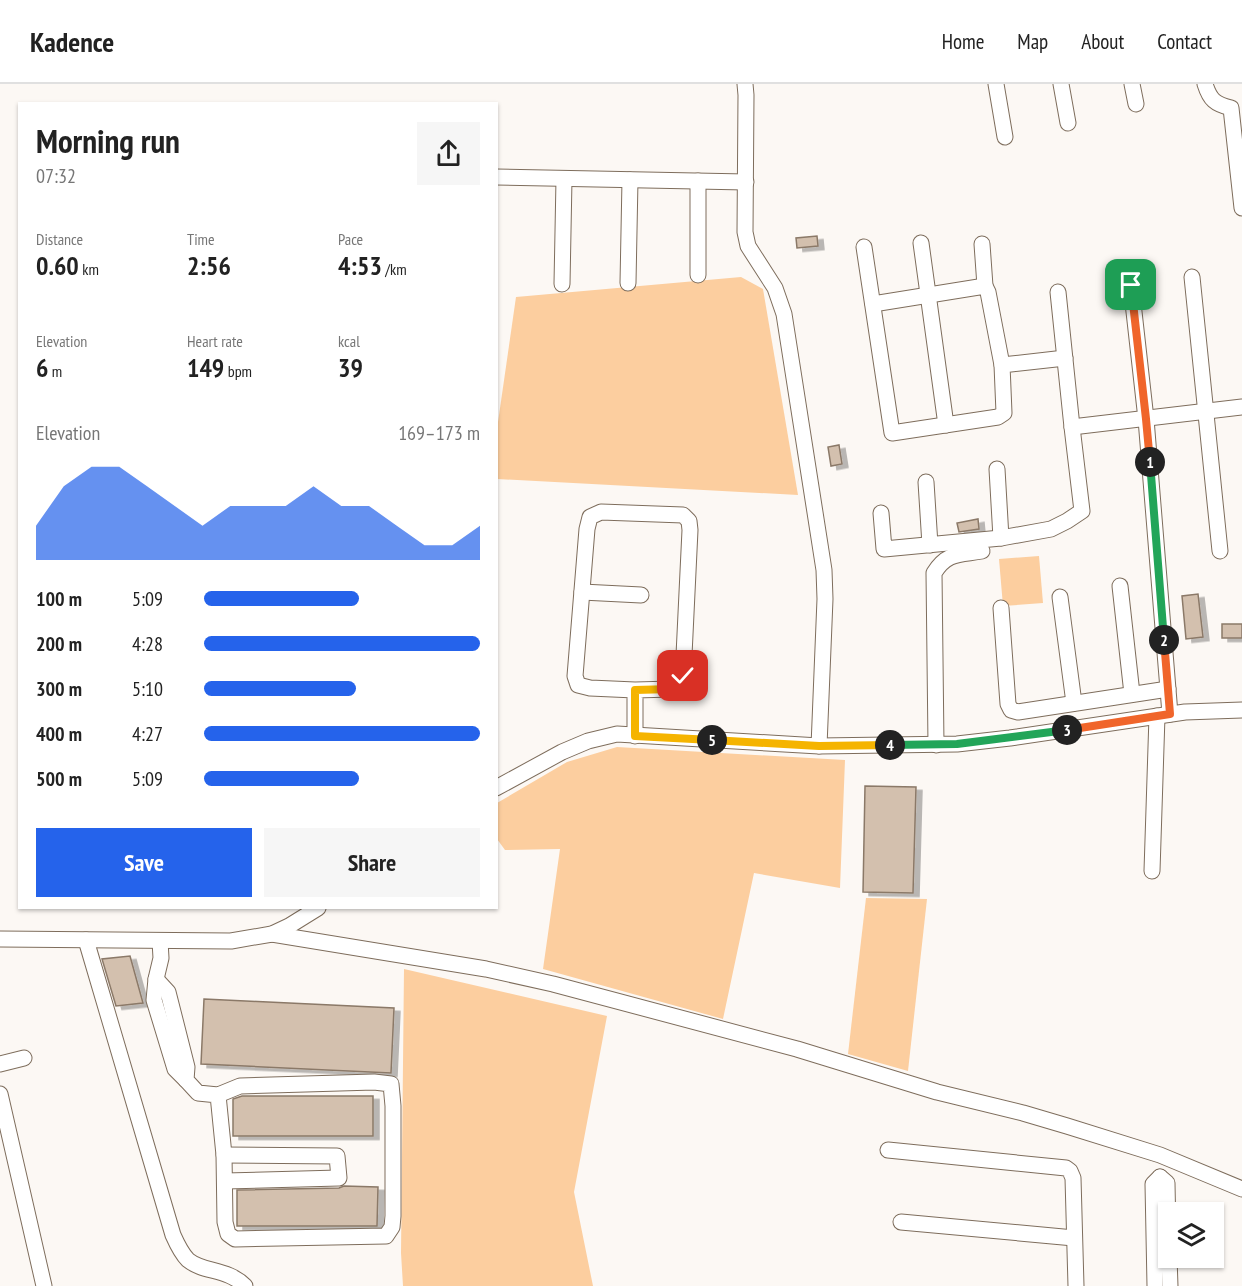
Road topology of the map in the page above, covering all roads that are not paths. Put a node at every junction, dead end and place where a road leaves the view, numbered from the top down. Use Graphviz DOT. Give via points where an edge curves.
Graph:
graph roads {
  1 [pos="745,84"];
  2 [pos="996,84"];
  3 [pos="1061,84"];
  4 [pos="1132,84"];
  5 [pos="1205,84"];
  6 [pos="1136,104"];
  7 [pos="1068,123"];
  8 [pos="1005,137"];
  9 [pos="498,177"];
  10 [pos="564,179"];
  11 [pos="630,180"];
  12 [pos="698,181"];
  13 [pos="1240,181"];
  14 [pos="746,182"];
  15 [pos="1242,208"];
  16 [pos="921,243"];
  17 [pos="982,244"];
  18 [pos="864,248"];
  19 [pos="698,275"];
  20 [pos="1192,277"];
  21 [pos="628,283"];
  22 [pos="562,284"];
  23 [pos="1131,285"];
  24 [pos="985,286"];
  25 [pos="1058,292"];
  26 [pos="928,294"];
  27 [pos="873,304"];
  28 [pos="1065,358"];
  29 [pos="1002,365"];
  30 [pos="1242,407"];
  31 [pos="1206,412"];
  32 [pos="1146,419"];
  33 [pos="946,425"];
  34 [pos="1072,428"];
  35 [pos="997,469"];
  36 [pos="926,482"];
  37 [pos="881,513"];
  38 [pos="1001,538"];
  39 [pos="930,545"];
  40 [pos="1221,550"];
  41 [pos="982,551"];
  42 [pos="1120,586"];
  43 [pos="582,592"];
  44 [pos="642,595"];
  45 [pos="1060,597"];
  46 [pos="1001,608"];
  47 [pos="1168,688"];
  48 [pos="635,690"];
  49 [pos="1132,694"];
  50 [pos="1074,703"];
  51 [pos="1242,710"];
  52 [pos="1163,715"];
  53 [pos="635,736"];
  54 [pos="936,745"];
  55 [pos="819,746"];
  56 [pos="498,787"];
  57 [pos="1152,871"];
  58 [pos="316,909"];
  59 [pos="272,934"];
  60 [pos="0,939"];
  61 [pos="86,940"];
  62 [pos="160,941"];
  63 [pos="24,1058"];
  64 [pos="0,1064"];
  65 [pos="0,1094"];
  66 [pos="218,1095"];
  67 [pos="888,1150"];
  68 [pos="224,1155"];
  69 [pos="1160,1155"];
  70 [pos="1160,1177"];
  71 [pos="225,1180"];
  72 [pos="1242,1189"];
  73 [pos="1167,1202"];
  74 [pos="901,1222"];
  75 [pos="1074,1238"];
  76 [pos="1169,1268"];
  77 [pos="225,1279"];
  78 [pos="44,1286"];
  79 [pos="245,1286"];
  80 [pos="1076,1286"];
  81 [pos="1155,1286"];
  82 [pos="1170,1286"];
  1 -- 14 [label="street"];
  2 -- 8 [label="street"];
  3 -- 7 [label="street"];
  4 -- 6 [label="street"];
  5 -- 13 [label="street" via="1217,104 1231,108"];
  9 -- 10 [label="street"];
  10 -- 11 [label="street"];
  10 -- 22 [label="street"];
  11 -- 12 [label="street"];
  11 -- 21 [label="street"];
  12 -- 14 [label="street"];
  12 -- 19 [label="street"];
  13 -- 15 [label="street"];
  14 -- 55 [label="street" via="748,246 775,288 784,314 824,570"];
  16 -- 26 [label="street"];
  17 -- 24 [label="street"];
  18 -- 27 [label="street"];
  20 -- 31 [label="street"];
  23 -- 32 [label="street"];
  24 -- 26 [label="street"];
  24 -- 29 [label="street"];
  25 -- 28 [label="street"];
  26 -- 27 [label="street"];
  26 -- 33 [label="street"];
  27 -- 33 [label="street" via="892,433"];
  28 -- 29 [label="street"];
  28 -- 34 [label="street"];
  29 -- 33 [label="street" via="1004,413"];
  30 -- 31 [label="street"];
  31 -- 32 [label="street"];
  31 -- 40 [label="street"];
  32 -- 34 [label="street"];
  32 -- 47 [label="street"];
  34 -- 38 [label="street" via="1082,511 1051,529"];
  35 -- 38 [label="street"];
  36 -- 39 [label="street"];
  37 -- 39 [label="street" via="884,549"];
  38 -- 39 [label="street"];
  41 -- 54 [label="street" via="953,555 934,573"];
  42 -- 49 [label="street"];
  43 -- 44 [label="street"];
  43 -- 48 [label="street" via="575,676 578,685"];
  43 -- 48 [label="street" via="590,516 601,512 683,515 689,521 681,684 672,689"];
  45 -- 50 [label="street"];
  46 -- 50 [label="street" via="1011,710"];
  47 -- 49 [label="street"];
  47 -- 52 [label="street"];
  48 -- 53 [label="street"];
  49 -- 50 [label="street"];
  51 -- 52 [label="street"];
  52 -- 54 [label="street"];
  52 -- 57 [label="street"];
  53 -- 55 [label="street"];
  53 -- 56 [label="street" via="617,734 588,741"];
  54 -- 55 [label="street"];
  58 -- 59 [label="street"];
  59 -- 62 [label="street" via="231,941"];
  59 -- 69 [label="street" via="486,969 553,984 797,1049"];
  60 -- 61 [label="street"];
  61 -- 62 [label="street"];
  61 -- 77 [label="street" via="172,1235 190,1262"];
  62 -- 66 [label="street" via="154,1000 176,1069 198,1093"];
  63 -- 64 [label="street"];
  65 -- 78 [label="street"];
  66 -- 68 [label="street"];
  66 -- 71 [label="street" via="240,1086 375,1082 391,1084 393,1106 392,1227 386,1236 235,1239 228,1234 225,1222"];
  67 -- 75 [label="street" via="1066,1168 1073,1178"];
  68 -- 71 [label="street"];
  68 -- 71 [label="street" via="338,1156 339,1166 339,1178"];
  69 -- 70 [label="street"];
  69 -- 72 [label="street"];
  70 -- 73 [label="street" via="1167,1183"];
  70 -- 81 [label="street" via="1153,1184"];
  74 -- 75 [label="street"];
  75 -- 80 [label="street"];
  76 -- 82 [label="street"];
  77 -- 79 [label="street" via="236,1277"];
}
